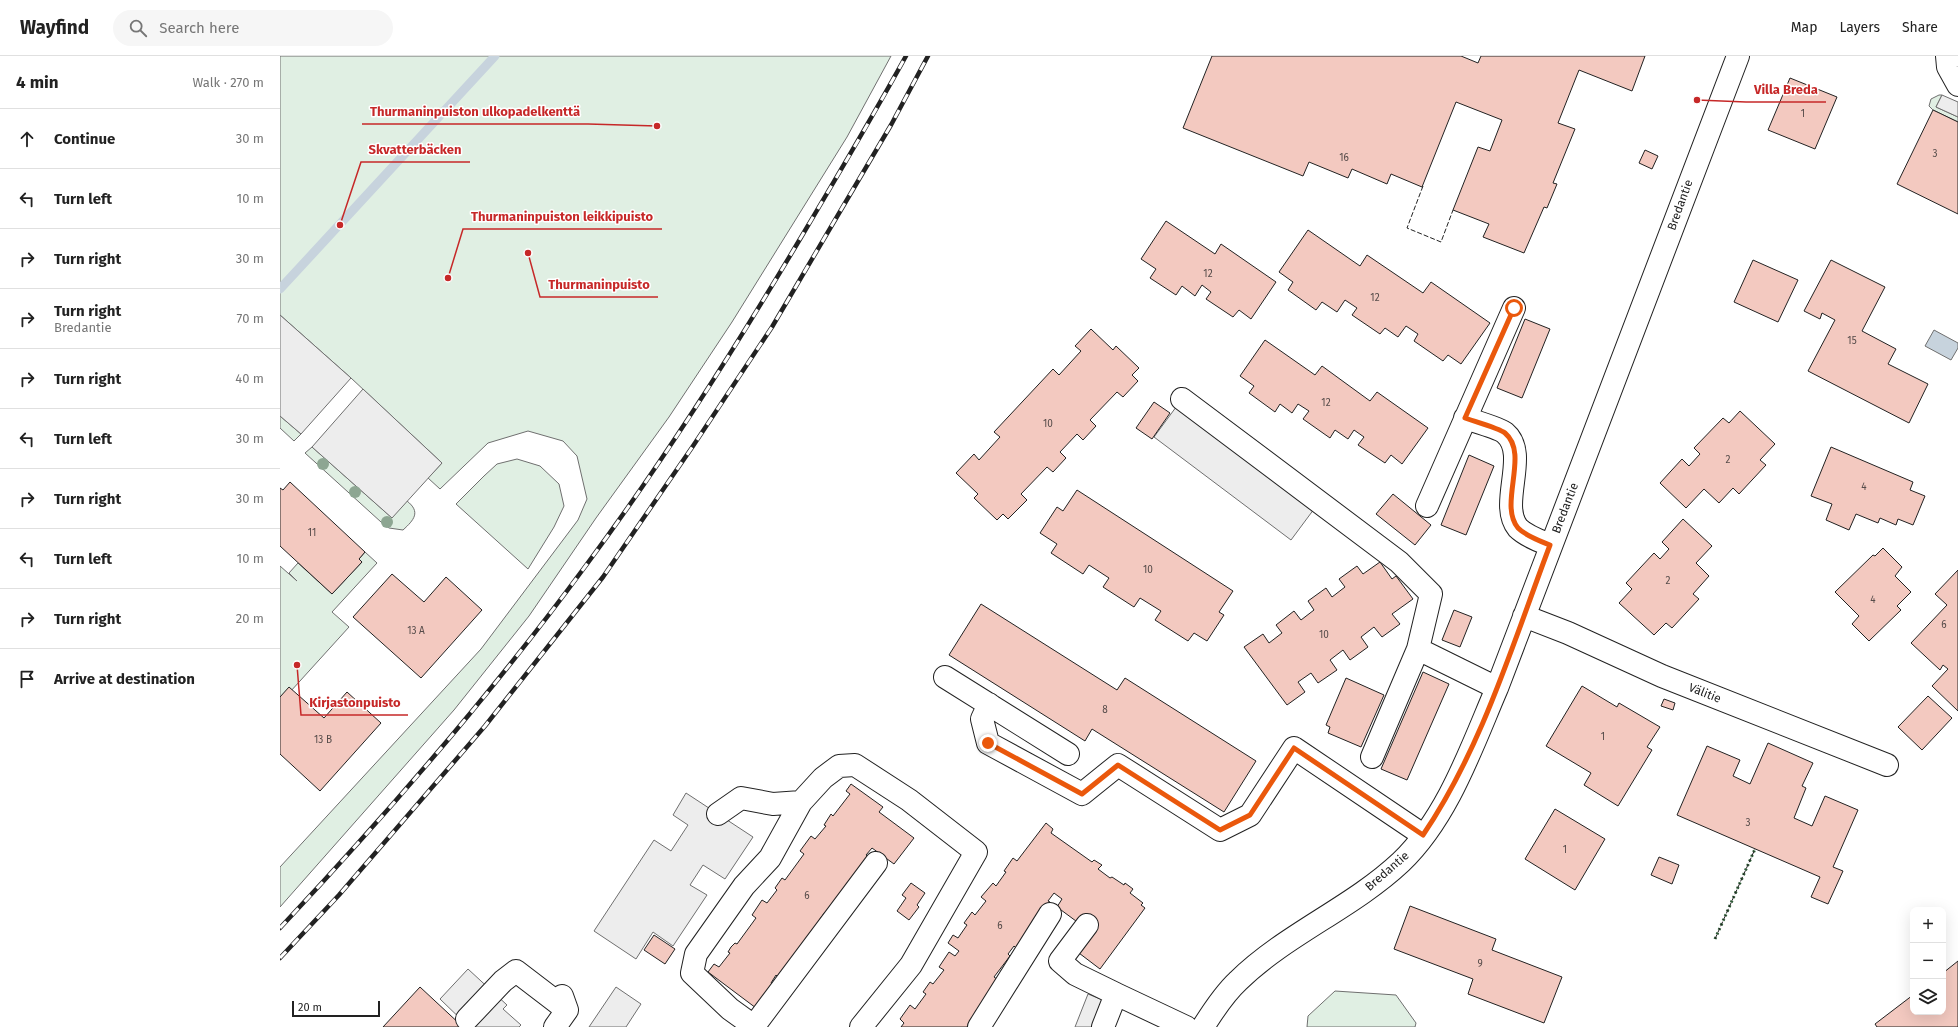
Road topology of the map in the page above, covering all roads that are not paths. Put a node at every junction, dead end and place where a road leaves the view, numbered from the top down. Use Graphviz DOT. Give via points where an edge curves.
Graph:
graph roads {
  1 [pos="1738,56"];
  2 [pos="1947,56"];
  3 [pos="1958,85"];
  4 [pos="1514,308"];
  5 [pos="1182,399"];
  6 [pos="1465,418"];
  7 [pos="1427,506"];
  8 [pos="1550,545"];
  9 [pos="1524,616"];
  10 [pos="1418,649"];
  11 [pos="945,677"];
  12 [pos="1497,688"];
  13 [pos="989,704"];
  14 [pos="1068,754"];
  15 [pos="1372,757"];
  16 [pos="1887,766"];
  17 [pos="801,802"];
  18 [pos="718,814"];
  19 [pos="1423,835"];
  20 [pos="876,863"];
  21 [pos="1050,914"];
  22 [pos="1087,926"];
  23 [pos="559,986"];
  24 [pos="1116,994"];
  25 [pos="561,1018"];
  26 [pos="467,1019"];
  27 [pos="754,1026"];
  28 [pos="862,1027"];
  29 [pos="979,1027"];
  30 [pos="1103,1027"];
  31 [pos="1186,1027"];
  32 [pos="1204,1027"];
  1 -- 8 [label="street, Bredantie"];
  2 -- 3 [label="street" via="1948,67"];
  4 -- 6 [label="street"];
  5 -- 10 [label="street" via="1399,562 1431,594"];
  6 -- 7 [label="street"];
  6 -- 8 [label="street" via="1505,433 1511,441 1515,457 1510,510 1518,527"];
  8 -- 9 [label="street, Bredantie"];
  9 -- 12 [label="street, Bredantie"];
  9 -- 16 [label="street, Välitie" via="1568,632 1662,676"];
  10 -- 12 [label="street"];
  10 -- 15 [label="street"];
  11 -- 13 [label="street"];
  12 -- 19 [label="street, Bredantie" via="1445,803"];
  13 -- 14 [label="street"];
  13 -- 19 [label="street" via="982,718 988,743 1082,794 1118,765 1220,830 1250,815 1294,748"];
  17 -- 18 [label="street" via="773,804 741,798"];
  17 -- 27 [label="street" via="770,858 744,886 696,954 692,973 730,1009"];
  17 -- 28 [label="street" via="838,766 855,765 909,800 976,852 911,965"];
  19 -- 32 [label="street, Bredantie" via="1402,861 1379,881 1260,961 1217,1005"];
  20 -- 27 [label="street"];
  21 -- 29 [label="street"];
  22 -- 24 [label="street" via="1060,961 1075,974"];
  23 -- 25 [label="street"];
  24 -- 30 [label="street"];
  24 -- 31 [label="street"];
  25 -- 26 [label="street" via="516,971"];
}
